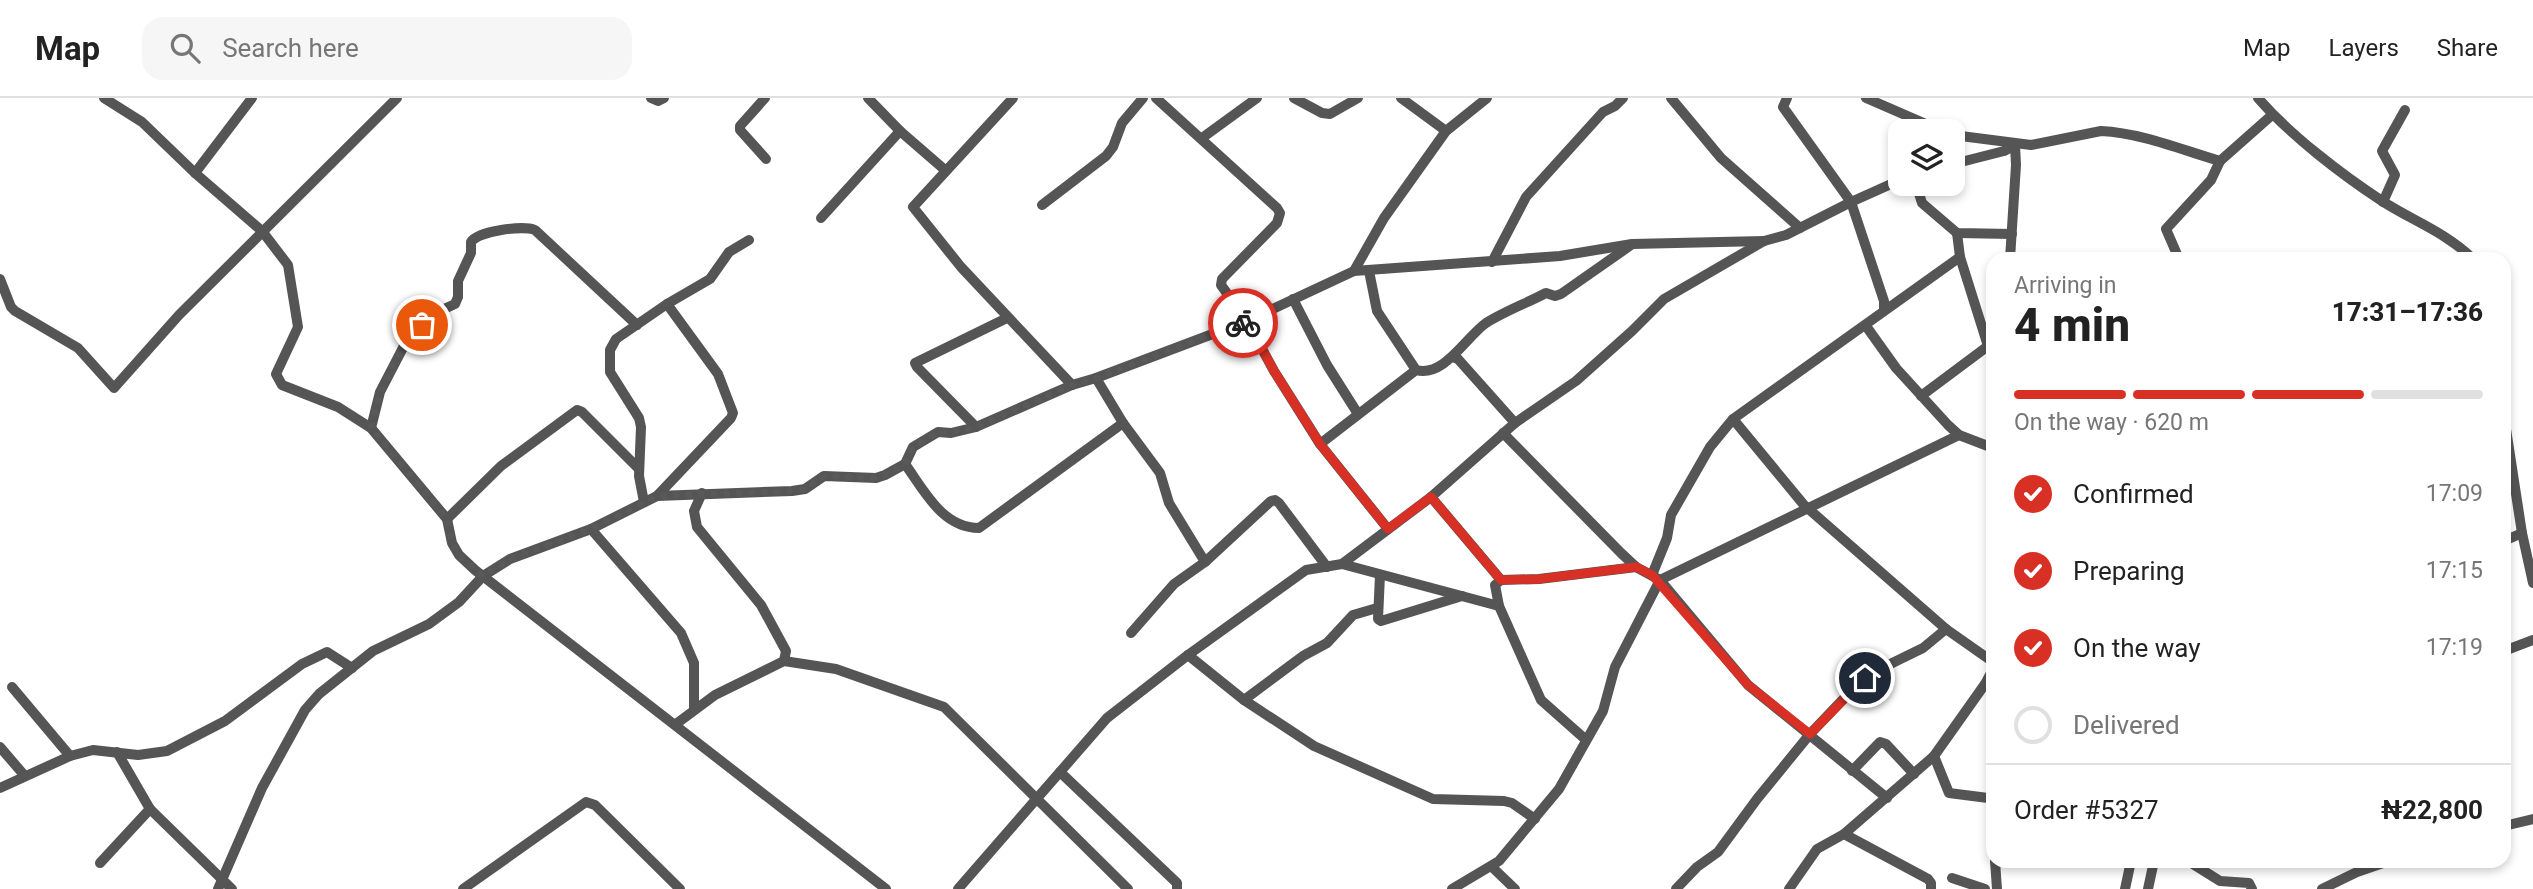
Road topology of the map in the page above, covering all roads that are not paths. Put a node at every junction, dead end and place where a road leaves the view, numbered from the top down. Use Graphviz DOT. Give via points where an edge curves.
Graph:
graph roads {
  1 [pos="104,98"];
  2 [pos="252,98"];
  3 [pos="397,98"];
  4 [pos="652,98"];
  5 [pos="664,98"];
  6 [pos="765,98"];
  7 [pos="868,98"];
  8 [pos="1013,98"];
  9 [pos="1143,98"];
  10 [pos="1156,98"];
  11 [pos="1257,98"];
  12 [pos="1294,98"];
  13 [pos="1358,98"];
  14 [pos="1401,98"];
  15 [pos="1487,98"];
  16 [pos="1623,98"];
  17 [pos="1671,98"];
  18 [pos="1787,98"];
  19 [pos="1866,98"];
  20 [pos="2258,98"];
  21 [pos="2405,110"];
  22 [pos="2272,115"];
  23 [pos="1911,119"];
  24 [pos="900,131"];
  25 [pos="1446,131"];
  26 [pos="1965,137"];
  27 [pos="1202,138"];
  28 [pos="2015,145"];
  29 [pos="766,159"];
  30 [pos="1965,161"];
  31 [pos="2220,162"];
  32 [pos="945,170"];
  33 [pos="195,173"];
  34 [pos="1888,185"];
  35 [pos="1921,196"];
  36 [pos="1851,202"];
  37 [pos="2383,202"];
  38 [pos="1042,205"];
  39 [pos="821,218"];
  40 [pos="1800,228"];
  41 [pos="262,231"];
  42 [pos="1957,233"];
  43 [pos="2012,234"];
  44 [pos="748,240"];
  45 [pos="1763,241"];
  46 [pos="1632,244"];
  47 [pos="2011,252"];
  48 [pos="2176,252"];
  49 [pos="2465,252"];
  50 [pos="1960,257"];
  51 [pos="1492,262"];
  52 [pos="1354,271"];
  53 [pos="1369,271"];
  54 [pos="0,279"];
  55 [pos="1293,299"];
  56 [pos="667,304"];
  57 [pos="1884,310"];
  58 [pos="1007,318"];
  59 [pos="1247,321"];
  60 [pos="637,325"];
  61 [pos="1866,326"];
  62 [pos="1986,333"];
  63 [pos="1986,351"];
  64 [pos="1453,357"];
  65 [pos="1416,370"];
  66 [pos="1096,378"];
  67 [pos="1072,385"];
  68 [pos="1921,396"];
  69 [pos="1358,414"];
  70 [pos="1733,419"];
  71 [pos="1124,423"];
  72 [pos="1515,423"];
  73 [pos="976,427"];
  74 [pos="371,428"];
  75 [pos="1503,433"];
  76 [pos="1959,435"];
  77 [pos="1320,444"];
  78 [pos="1986,445"];
  79 [pos="2511,462"];
  80 [pos="905,464"];
  81 [pos="639,469"];
  82 [pos="702,493"];
  83 [pos="657,496"];
  84 [pos="1431,497"];
  85 [pos="644,502"];
  86 [pos="1808,507"];
  87 [pos="447,519"];
  88 [pos="591,529"];
  89 [pos="1388,529"];
  90 [pos="2522,533"];
  91 [pos="2511,538"];
  92 [pos="1205,562"];
  93 [pos="1342,565"];
  94 [pos="1327,567"];
  95 [pos="1636,567"];
  96 [pos="1380,575"];
  97 [pos="483,576"];
  98 [pos="1656,577"];
  99 [pos="1501,580"];
  100 [pos="2533,583"];
  101 [pos="1462,596"];
  102 [pos="1499,606"];
  103 [pos="1377,608"];
  104 [pos="1945,629"];
  105 [pos="1131,633"];
  106 [pos="2533,640"];
  107 [pos="2511,648"];
  108 [pos="1188,655"];
  109 [pos="1986,657"];
  110 [pos="784,661"];
  111 [pos="352,668"];
  112 [pos="1986,682"];
  113 [pos="12,687"];
  114 [pos="1244,700"];
  115 [pos="694,709"];
  116 [pos="676,724"];
  117 [pos="1810,734"];
  118 [pos="1585,739"];
  119 [pos="0,747"];
  120 [pos="117,752"];
  121 [pos="70,756"];
  122 [pos="1934,756"];
  123 [pos="1852,771"];
  124 [pos="1060,772"];
  125 [pos="1914,774"];
  126 [pos="24,775"];
  127 [pos="0,788"];
  128 [pos="1986,797"];
  129 [pos="1037,798"];
  130 [pos="1887,798"];
  131 [pos="150,809"];
  132 [pos="1535,819"];
  133 [pos="2533,820"];
  134 [pos="2511,825"];
  135 [pos="1844,834"];
  136 [pos="100,863"];
  137 [pos="1492,867"];
  138 [pos="1996,868"];
  139 [pos="2130,868"];
  140 [pos="2152,868"];
  141 [pos="2199,868"];
  142 [pos="2369,868"];
  143 [pos="1952,878"];
  144 [pos="220,884"];
  145 [pos="471,887"];
  146 [pos="232,889"];
  147 [pos="680,889"];
  148 [pos="886,889"];
  149 [pos="958,889"];
  150 [pos="1128,889"];
  151 [pos="1177,889"];
  152 [pos="1452,889"];
  153 [pos="1515,889"];
  154 [pos="1676,889"];
  155 [pos="1789,889"];
  156 [pos="1931,889"];
  157 [pos="1985,889"];
  158 [pos="1997,889"];
  159 [pos="2125,889"];
  160 [pos="2148,889"];
  161 [pos="2252,889"];
  162 [pos="2322,889"];
  1 -- 33 [label="street" via="142,122"];
  2 -- 33 [label="street"];
  3 -- 41 [label="street"];
  4 -- 5 [label="street"];
  6 -- 29 [label="street" via="740,130"];
  7 -- 24 [label="street"];
  8 -- 32 [label="street"];
  9 -- 38 [label="street" via="1122,123 1106,156"];
  10 -- 27 [label="street"];
  11 -- 27 [label="street"];
  12 -- 13 [label="street" via="1330,114"];
  14 -- 25 [label="street"];
  15 -- 25 [label="street"];
  16 -- 51 [label="street" via="1603,112 1526,197"];
  17 -- 40 [label="street" via="1721,158"];
  18 -- 36 [label="street" via="1783,107"];
  19 -- 23 [label="street"];
  20 -- 22 [label="street"];
  21 -- 37 [label="street" via="2382,150 2395,175"];
  22 -- 31 [label="street"];
  22 -- 37 [label="street"];
  24 -- 32 [label="street"];
  24 -- 39 [label="street"];
  25 -- 52 [label="street" via="1384,218"];
  26 -- 28 [label="street"];
  27 -- 59 [label="street" via="1280,213 1277,223 1222,279 1223,289"];
  28 -- 30 [label="street"];
  28 -- 31 [label="street" via="2114,132"];
  28 -- 43 [label="street"];
  31 -- 48 [label="street" via="2211,180 2166,229"];
  32 -- 58 [label="street" via="913,207"];
  33 -- 41 [label="street"];
  34 -- 36 [label="street"];
  35 -- 42 [label="street" via="1925,206"];
  36 -- 40 [label="street"];
  36 -- 57 [label="street"];
  37 -- 49 [label="street" via="2449,238"];
  40 -- 45 [label="street"];
  41 -- 54 [label="street" via="114,388 78,348 15,311"];
  41 -- 74 [label="street" via="289,268 298,327 277,380 288,389 338,407"];
  42 -- 43 [label="street"];
  42 -- 50 [label="street"];
  43 -- 47 [label="street"];
  44 -- 56 [label="street" via="729,252 710,279"];
  45 -- 46 [label="street"];
  45 -- 72 [label="street" via="1659,302 1576,381"];
  46 -- 51 [label="street"];
  46 -- 64 [label="street" via="1561,294 1546,293 1487,323"];
  50 -- 57 [label="street"];
  50 -- 62 [label="street"];
  51 -- 53 [label="street"];
  52 -- 53 [label="street"];
  52 -- 55 [label="street"];
  53 -- 65 [label="street" via="1377,312"];
  55 -- 59 [label="street"];
  55 -- 69 [label="street"];
  56 -- 60 [label="street"];
  56 -- 83 [label="street" via="718,374 733,413"];
  57 -- 61 [label="street"];
  58 -- 67 [label="street"];
  58 -- 73 [label="street" via="915,363"];
  59 -- 66 [label="street"];
  59 -- 77 [label="street"];
  60 -- 74 [label="street" via="535,230 527,227 477,235 458,281 458,297 407,340 380,392"];
  60 -- 81 [label="street" via="616,339 609,361 610,372 642,427"];
  61 -- 68 [label="street"];
  61 -- 70 [label="street"];
  63 -- 68 [label="street"];
  64 -- 65 [label="street" via="1430,372"];
  64 -- 72 [label="street"];
  65 -- 69 [label="street"];
  66 -- 67 [label="street"];
  66 -- 71 [label="street"];
  67 -- 73 [label="street"];
  68 -- 76 [label="street"];
  69 -- 77 [label="street"];
  70 -- 86 [label="street"];
  70 -- 98 [label="street" via="1710,447 1671,515"];
  71 -- 80 [label="street" via="979,528 963,527 942,515"];
  71 -- 92 [label="street" via="1160,473 1169,503"];
  72 -- 75 [label="street"];
  73 -- 80 [label="street" via="938,432 913,447"];
  74 -- 87 [label="street"];
  75 -- 84 [label="street"];
  75 -- 95 [label="street"];
  76 -- 78 [label="street"];
  76 -- 86 [label="street"];
  77 -- 89 [label="street"];
  79 -- 90 [label="street"];
  80 -- 82 [label="street" via="876,478 820,477 805,489 792,491"];
  81 -- 85 [label="street"];
  81 -- 87 [label="street" via="577,411 501,466"];
  82 -- 83 [label="street"];
  82 -- 110 [label="street" via="694,511 697,527 761,605 786,651"];
  83 -- 85 [label="street"];
  84 -- 89 [label="street"];
  84 -- 99 [label="street"];
  85 -- 88 [label="street"];
  86 -- 98 [label="street"];
  86 -- 104 [label="street"];
  87 -- 97 [label="street" via="459,555"];
  88 -- 97 [label="street" via="510,559"];
  88 -- 115 [label="street" via="681,633 694,663"];
  89 -- 93 [label="street"];
  90 -- 91 [label="street"];
  90 -- 100 [label="street"];
  92 -- 94 [label="street" via="1275,500"];
  92 -- 105 [label="street" via="1174,584"];
  93 -- 94 [label="street"];
  93 -- 96 [label="street"];
  94 -- 108 [label="street" via="1306,570"];
  95 -- 98 [label="street"];
  95 -- 99 [label="street"];
  96 -- 101 [label="street"];
  96 -- 103 [label="street"];
  97 -- 111 [label="street" via="429,624 373,651"];
  97 -- 116 [label="street"];
  98 -- 117 [label="street" via="1748,685"];
  98 -- 118 [label="street" via="1615,667 1607,700"];
  99 -- 102 [label="street" via="1495,585"];
  101 -- 102 [label="street"];
  101 -- 103 [label="street" via="1387,621 1378,619"];
  102 -- 118 [label="street" via="1541,699"];
  103 -- 114 [label="street" via="1353,615 1327,643"];
  104 -- 109 [label="street"];
  104 -- 117 [label="street" via="1917,653 1865,678"];
  106 -- 107 [label="street"];
  108 -- 114 [label="street"];
  108 -- 124 [label="street" via="1114,712"];
  110 -- 115 [label="street"];
  110 -- 129 [label="street" via="836,669 944,707"];
  111 -- 120 [label="street" via="327,652 302,664 225,721 167,751"];
  111 -- 144 [label="street" via="305,710 262,788"];
  112 -- 122 [label="street"];
  113 -- 121 [label="street"];
  114 -- 132 [label="street" via="1314,746 1433,799 1504,801"];
  115 -- 116 [label="street"];
  116 -- 148 [label="street"];
  117 -- 123 [label="street"];
  117 -- 154 [label="street" via="1718,852"];
  118 -- 132 [label="street" via="1559,789"];
  119 -- 126 [label="street"];
  120 -- 121 [label="street" via="93,750"];
  120 -- 131 [label="street"];
  121 -- 126 [label="street"];
  122 -- 125 [label="street"];
  122 -- 128 [label="street" via="1949,793"];
  123 -- 125 [label="street" via="1880,742"];
  123 -- 130 [label="street"];
  124 -- 129 [label="street"];
  124 -- 151 [label="street" via="1177,883"];
  125 -- 130 [label="street"];
  126 -- 127 [label="street"];
  129 -- 149 [label="street"];
  129 -- 150 [label="street"];
  130 -- 135 [label="street"];
  131 -- 136 [label="street"];
  131 -- 144 [label="street"];
  132 -- 137 [label="street"];
  133 -- 134 [label="street"];
  135 -- 155 [label="street" via="1817,849"];
  135 -- 156 [label="street" via="1928,879"];
  137 -- 152 [label="street"];
  137 -- 153 [label="street"];
  138 -- 158 [label="street"];
  139 -- 159 [label="street"];
  140 -- 160 [label="street"];
  141 -- 161 [label="street" via="2220,881 2245,881"];
  142 -- 162 [label="street"];
  143 -- 157 [label="street"];
  144 -- 146 [label="street"];
  145 -- 147 [label="street" via="586,802 595,805"];
}
